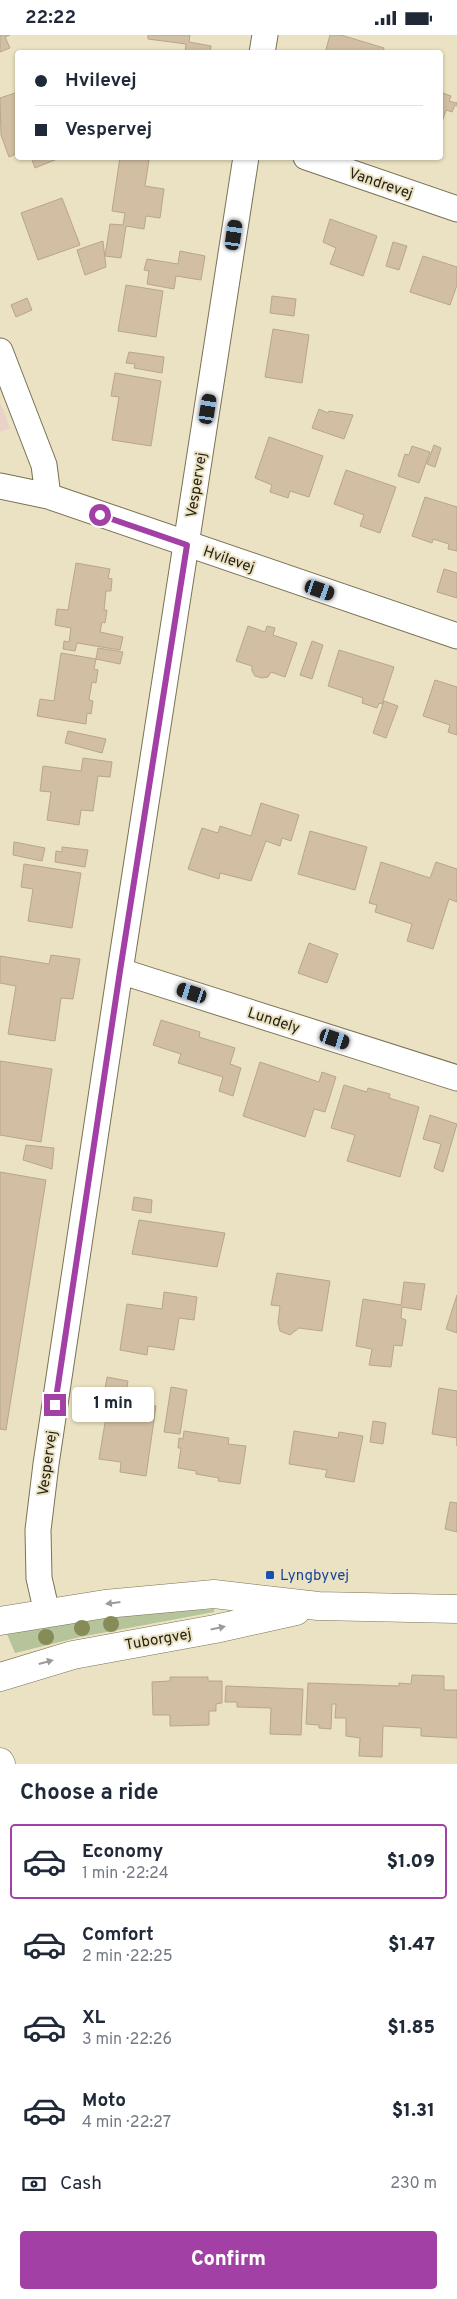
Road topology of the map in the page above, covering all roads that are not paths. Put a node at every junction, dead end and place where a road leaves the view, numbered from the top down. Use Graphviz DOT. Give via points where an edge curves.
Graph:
graph roads {
  1 [pos="265,35"];
  2 [pos="262,50"];
  3 [pos="246,160"];
  4 [pos="315,160"];
  5 [pos="457,209"];
  6 [pos="0,351"];
  7 [pos="0,486"];
  8 [pos="48,496"];
  9 [pos="187,545"];
  10 [pos="457,636"];
  11 [pos="120,971"];
  12 [pos="457,1078"];
  13 [pos="318,1605"];
  14 [pos="457,1609"];
  15 [pos="47,1613"];
  16 [pos="0,1621"];
  17 [pos="0,1677"];
  1 -- 2 [label="street"];
  3 -- 9 [label="street, Vespervej"];
  4 -- 5 [label="street, Vandrevej"];
  6 -- 8 [label="street" via="44,465"];
  7 -- 8 [label="street, Hvilevej"];
  8 -- 9 [label="street, Hvilevej"];
  9 -- 10 [label="street, Hvilevej"];
  9 -- 11 [label="street, Vespervej"];
  11 -- 12 [label="street, Lundely"];
  11 -- 15 [label="street, Vespervej" via="38,1530 39,1578"];
  13 -- 14 [label="street, Tuborgvej"];
  13 -- 15 [label="street, Tuborgvej, one-way" via="214,1594"];
  17 -- 13 [label="street, Tuborgvej, one-way" via="73,1655 215,1629"];
  15 -- 16 [label="street, Tuborgvej"];
}
